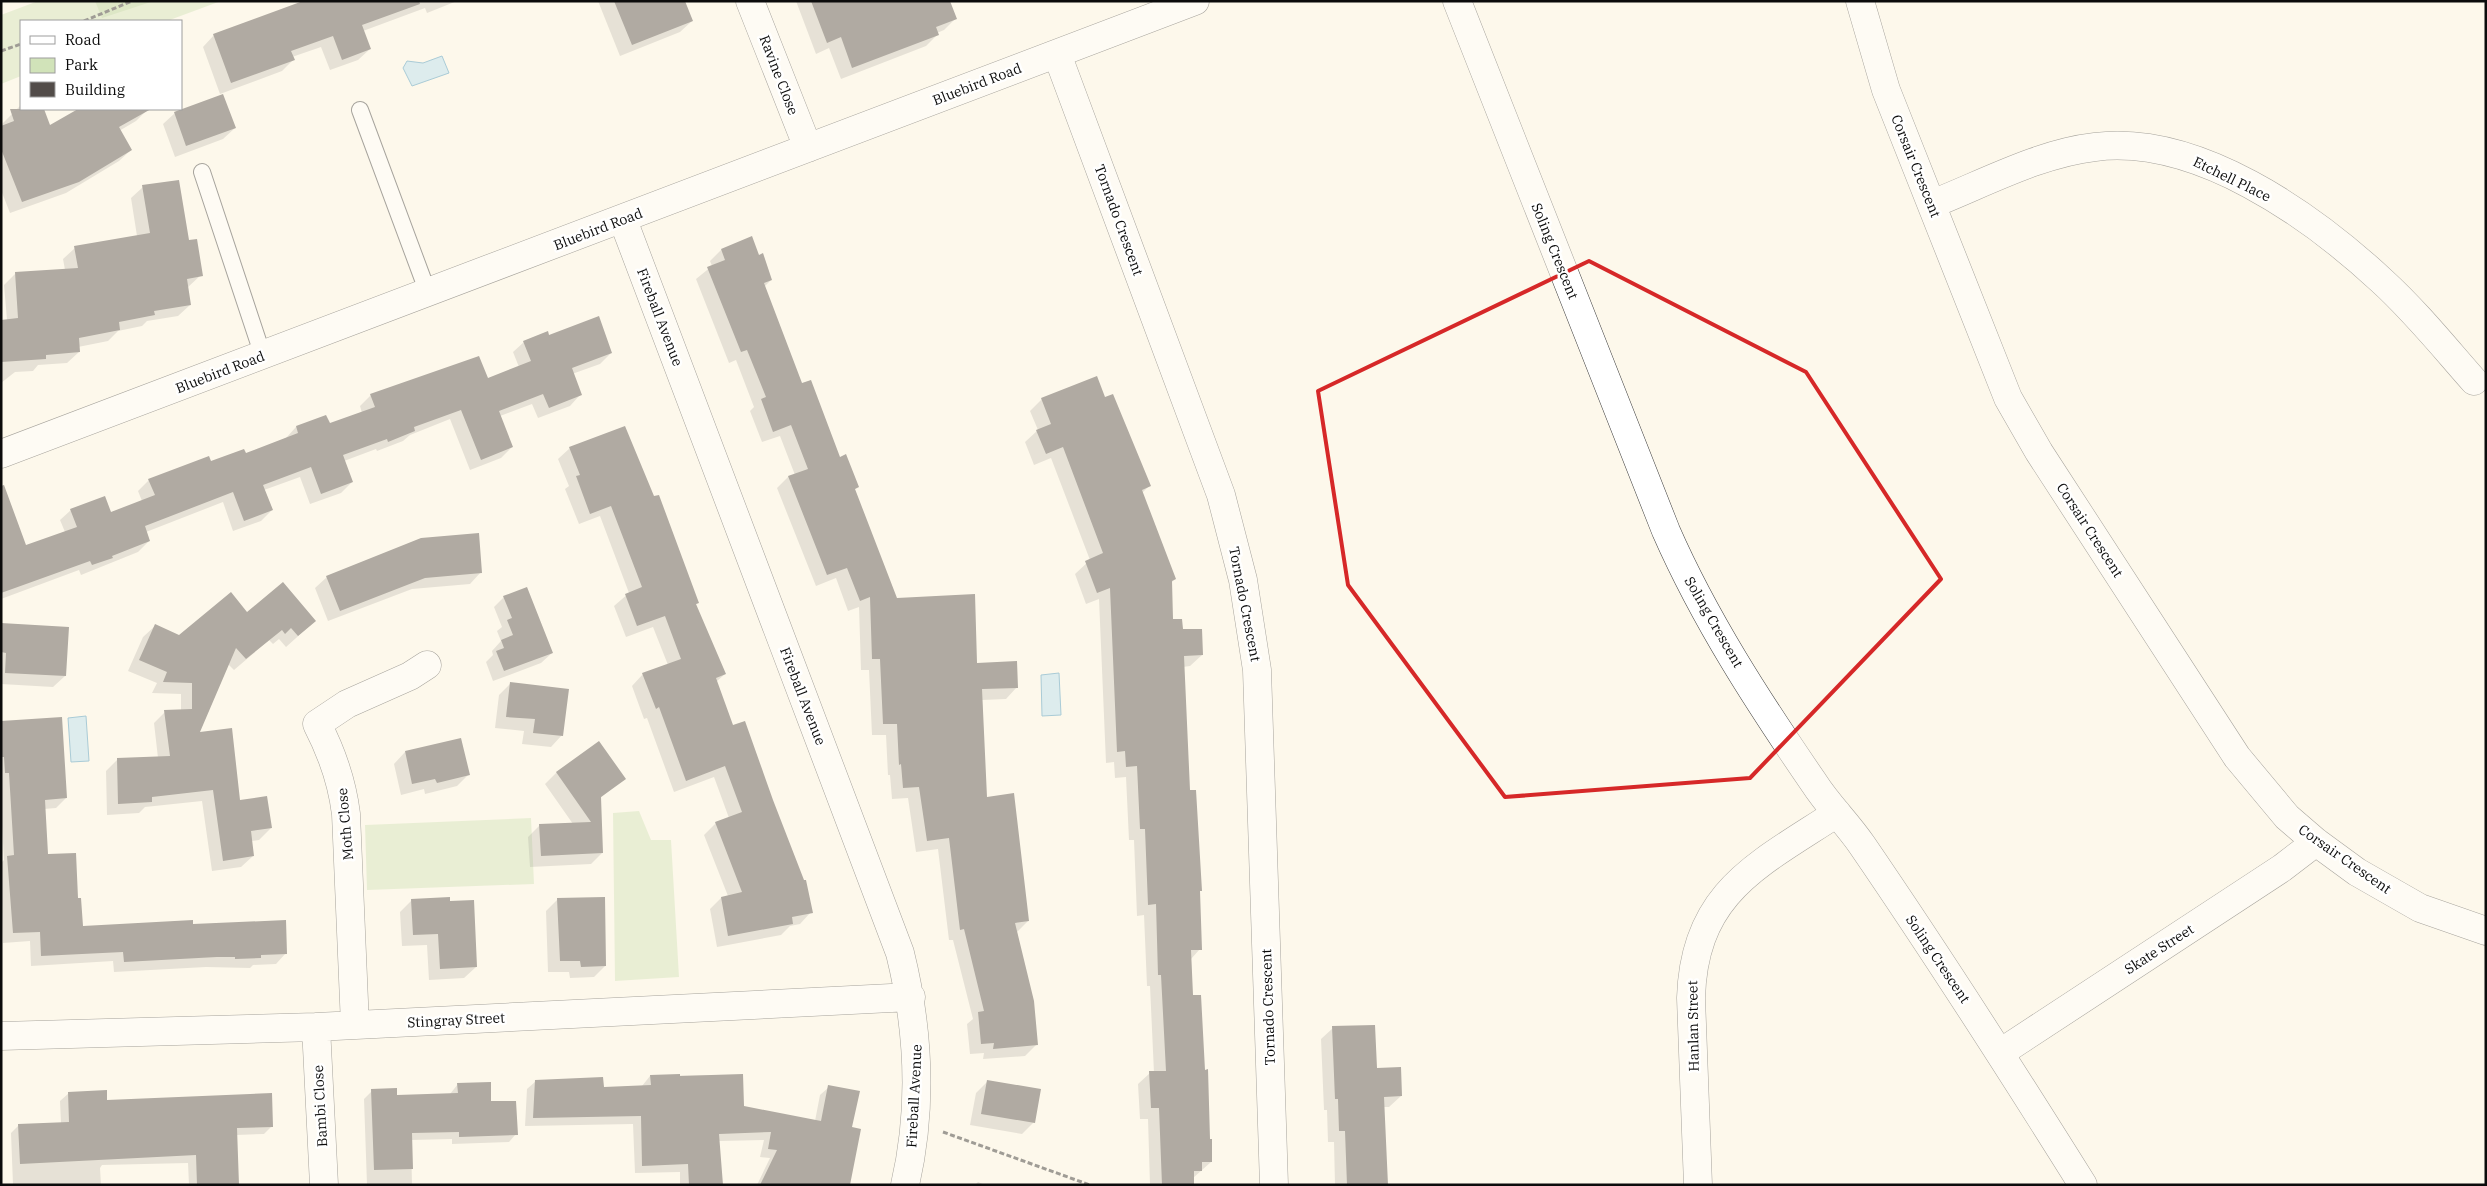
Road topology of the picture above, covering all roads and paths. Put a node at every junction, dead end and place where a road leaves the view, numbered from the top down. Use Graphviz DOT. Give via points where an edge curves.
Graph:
graph roads {
  1 [pos="132,1"];
  2 [pos="750,1"];
  3 [pos="1195,1"];
  4 [pos="1457,1"];
  5 [pos="1860,1"];
  6 [pos="86,20"];
  7 [pos="20,44"];
  8 [pos="1,51"];
  9 [pos="1057,54"];
  10 [pos="360,110"];
  11 [pos="808,148"];
  12 [pos="202,172"];
  13 [pos="1932,204"];
  14 [pos="623,220"];
  15 [pos="428,293"];
  16 [pos="263,356"];
  17 [pos="2474,381"];
  18 [pos="1,454"];
  19 [pos="427,664"];
  20 [pos="1837,813"];
  21 [pos="2316,842"];
  22 [pos="2486,931"];
  23 [pos="911,997"];
  24 [pos="355,1025"];
  25 [pos="316,1027"];
  26 [pos="1,1036"];
  27 [pos="2000,1053"];
  28 [pos="915,1122"];
  29 [pos="324,1185"];
  30 [pos="905,1185"];
  31 [pos="1090,1185"];
  32 [pos="1274,1185"];
  33 [pos="1698,1185"];
  34 [pos="2084,1185"];
  1 -- 6 [label="path"];
  2 -- 11 [label="street, Ravine Close"];
  3 -- 9 [label="street, Bluebird Road"];
  4 -- 20 [label="street, Soling Crescent" via="1677,557 1716,630"];
  5 -- 13 [label="street, Corsair Crescent" via="1886,90"];
  7 -- 8 [label="path"];
  9 -- 11 [label="street, Bluebird Road"];
  9 -- 32 [label="street, Tornado Crescent" via="1221,495 1243,580 1257,670"];
  10 -- 15 [label="lane"];
  11 -- 14 [label="street, Bluebird Road"];
  12 -- 16 [label="lane"];
  13 -- 17 [label="street, Etchell Place" via="2054,156 2081,149 2129,146 2183,156 2235,177 2328,236 2382,281"];
  13 -- 21 [label="street, Corsair Crescent" via="2000,380 2039,452 2237,757 2288,817"];
  14 -- 15 [label="street, Bluebird Road"];
  14 -- 23 [label="street, Fireball Avenue" via="890,923"];
  15 -- 16 [label="street, Bluebird Road"];
  16 -- 18 [label="street, Bluebird Road"];
  19 -- 24 [label="street, Moth Close" via="410,676 347,704 317,724 343,789"];
  20 -- 27 [label="street, Soling Crescent" via="1860,842"];
  20 -- 33 [label="street, Hanlan Street" via="1746,874 1718,904 1699,942 1691,998"];
  21 -- 22 [label="street, Corsair Crescent" via="2365,877 2420,908"];
  21 -- 27 [label="street, Skate Street" via="2282,868"];
  23 -- 24 [label="street, Stingray Street"];
  23 -- 28 [label="street, Fireball Avenue" via="917,1058"];
  24 -- 25 [label="street, Stingray Street"];
  25 -- 26 [label="street, Stingray Street"];
  25 -- 29 [label="street, Bambi Close"];
  27 -- 34 [label="street, Soling Crescent"];
  28 -- 30 [label="street, Fireball Avenue"];
  28 -- 31 [label="path"];
}
